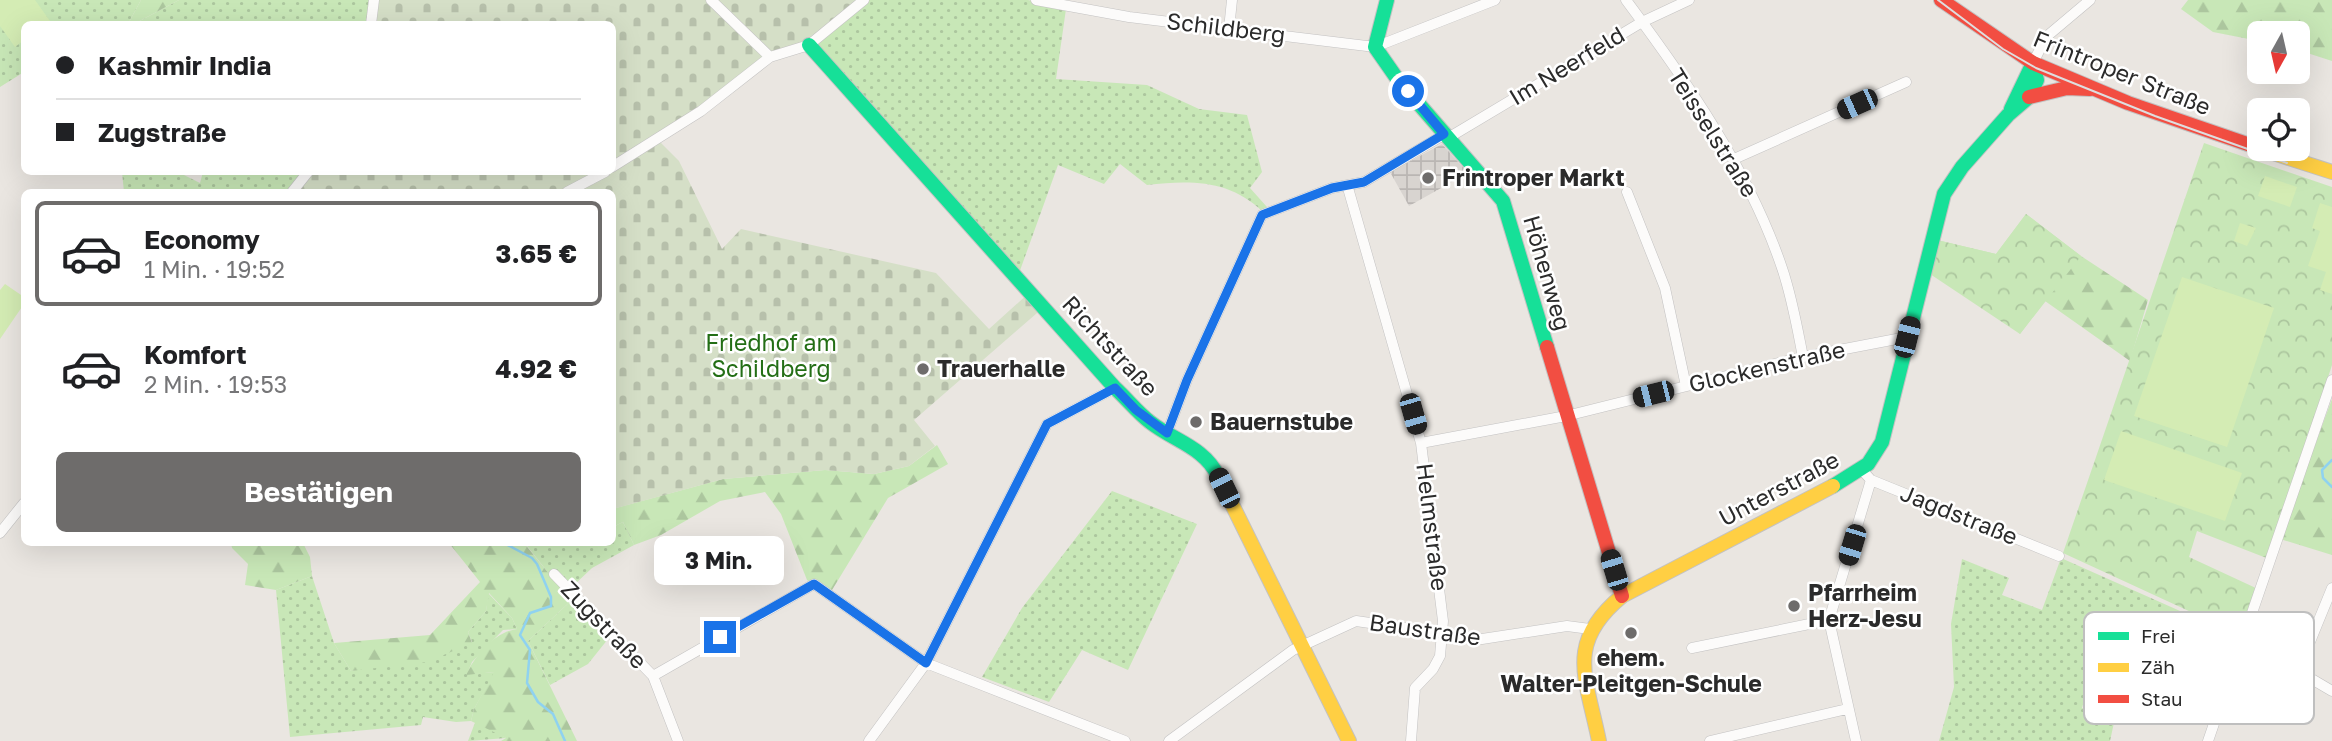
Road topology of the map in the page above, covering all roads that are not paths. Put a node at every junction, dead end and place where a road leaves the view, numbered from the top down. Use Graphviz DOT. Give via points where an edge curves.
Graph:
graph roads {
  1 [pos="374,0"];
  2 [pos="711,0"];
  3 [pos="864,0"];
  4 [pos="1036,0"];
  5 [pos="1232,0"];
  6 [pos="1387,0"];
  7 [pos="1495,0"];
  8 [pos="1626,0"];
  9 [pos="1689,0"];
  10 [pos="1941,0"];
  11 [pos="2090,0"];
  12 [pos="1067,3"];
  13 [pos="371,21"];
  14 [pos="1642,22"];
  15 [pos="1229,29"];
  16 [pos="809,45"];
  17 [pos="1375,47"];
  18 [pos="769,57"];
  19 [pos="2033,63"];
  20 [pos="1906,82"];
  21 [pos="2091,89"];
  22 [pos="2029,97"];
  23 [pos="2008,115"];
  24 [pos="1446,136"];
  25 [pos="2247,144"];
  26 [pos="1734,159"];
  27 [pos="2298,161"];
  28 [pos="616,164"];
  29 [pos="2332,172"];
  30 [pos="306,175"];
  31 [pos="599,175"];
  32 [pos="1348,187"];
  33 [pos="294,189"];
  34 [pos="573,189"];
  35 [pos="1627,192"];
  36 [pos="1907,337"];
  37 [pos="1803,357"];
  38 [pos="2332,380"];
  39 [pos="1686,386"];
  40 [pos="1115,388"];
  41 [pos="1566,416"];
  42 [pos="1167,433"];
  43 [pos="1421,443"];
  44 [pos="1866,475"];
  45 [pos="21,507"];
  46 [pos="0,533"];
  47 [pos="2059,556"];
  48 [pos="554,574"];
  49 [pos="2332,588"];
  50 [pos="1622,596"];
  51 [pos="2253,612"];
  52 [pos="1829,620"];
  53 [pos="1590,629"];
  54 [pos="2314,632"];
  55 [pos="1444,633"];
  56 [pos="1301,646"];
  57 [pos="1692,648"];
  58 [pos="926,663"];
  59 [pos="653,676"];
  60 [pos="2314,680"];
  61 [pos="2332,691"];
  62 [pos="1847,709"];
  63 [pos="2214,724"];
  64 [pos="678,741"];
  65 [pos="869,741"];
  66 [pos="1125,741"];
  67 [pos="1168,741"];
  68 [pos="1349,741"];
  69 [pos="1411,741"];
  70 [pos="1599,741"];
  71 [pos="1710,741"];
  72 [pos="1856,741"];
  73 [pos="2208,741"];
  1 -- 13 [label="street"];
  2 -- 18 [label="street"];
  3 -- 16 [label="street"];
  4 -- 12 [label="street, Schildberg"];
  5 -- 15 [label="street"];
  6 -- 17 [label="street"];
  7 -- 17 [label="street"];
  8 -- 14 [label="street, Teisselstraße"];
  9 -- 14 [label="street, Im Neerfeld"];
  10 -- 19 [label="street, Frintroper Straße"];
  11 -- 19 [label="street" via="2050,31"];
  12 -- 15 [label="street, Schildberg"];
  14 -- 24 [label="street, Im Neerfeld"];
  14 -- 26 [label="street, Teisselstraße"];
  15 -- 17 [label="street, Schildberg"];
  16 -- 18 [label="street"];
  16 -- 40 [label="street, Richtstraße"];
  17 -- 24 [label="street, Höhenweg"];
  18 -- 28 [label="street" via="701,111"];
  19 -- 21 [label="street, Frintroper Straße"];
  19 -- 22 [label="street" via="2037,80"];
  19 -- 23 [label="street, Unterstraße"];
  20 -- 26 [label="street"];
  21 -- 22 [label="street" via="2067,88"];
  21 -- 25 [label="street, Frintroper Straße"];
  22 -- 23 [label="street, Unterstraße"];
  23 -- 36 [label="street, Unterstraße" via="1944,194"];
  24 -- 32 [label="street, Im Neerfeld" via="1389,170"];
  24 -- 41 [label="street, Höhenweg" via="1503,201"];
  26 -- 37 [label="street, Teisselstraße" via="1783,269"];
  27 -- 29 [label="street, Frintroper Straße"];
  30 -- 33 [label="street"];
  31 -- 34 [label="street"];
  32 -- 42 [label="street, Im Neerfeld" via="1332,188 1262,215"];
  32 -- 43 [label="street, Helmstraße"];
  35 -- 39 [label="street" via="1665,288"];
  36 -- 37 [label="street, Glockenstraße"];
  36 -- 44 [label="street, Unterstraße" via="1882,442"];
  37 -- 39 [label="street, Glockenstraße"];
  38 -- 51 [label="street"];
  39 -- 41 [label="street, Glockenstraße"];
  40 -- 42 [label="street, Richtstraße"];
  40 -- 58 [label="street" via="1047,424"];
  41 -- 43 [label="street, Glockenstraße"];
  41 -- 50 [label="street, Höhenweg"];
  42 -- 56 [label="street, Richtstraße" via="1192,446 1213,465"];
  43 -- 55 [label="street, Helmstraße"];
  44 -- 47 [label="street, Jagdstraße"];
  44 -- 50 [label="street, Unterstraße"];
  44 -- 52 [label="street"];
  45 -- 46 [label="street"];
  48 -- 59 [label="street, Zugstraße"];
  49 -- 54 [label="street"];
  50 -- 53 [label="street, Unterstraße"];
  52 -- 57 [label="street"];
  52 -- 62 [label="street"];
  53 -- 55 [label="street, Baustraße" via="1567,626 1492,639"];
  53 -- 70 [label="street" via="1584,656"];
  55 -- 56 [label="street, Baustraße" via="1356,621"];
  55 -- 69 [label="street, Helmstraße" via="1433,669 1415,688"];
  56 -- 67 [label="street, Baustraße"];
  56 -- 68 [label="street, Richtstraße"];
  58 -- 59 [label="street, Zugstraße" via="811,584"];
  58 -- 65 [label="street"];
  58 -- 66 [label="street"];
  59 -- 64 [label="street, Zugstraße"];
  60 -- 61 [label="street"];
  62 -- 71 [label="street"];
  62 -- 72 [label="street"];
  63 -- 73 [label="street"];
}
